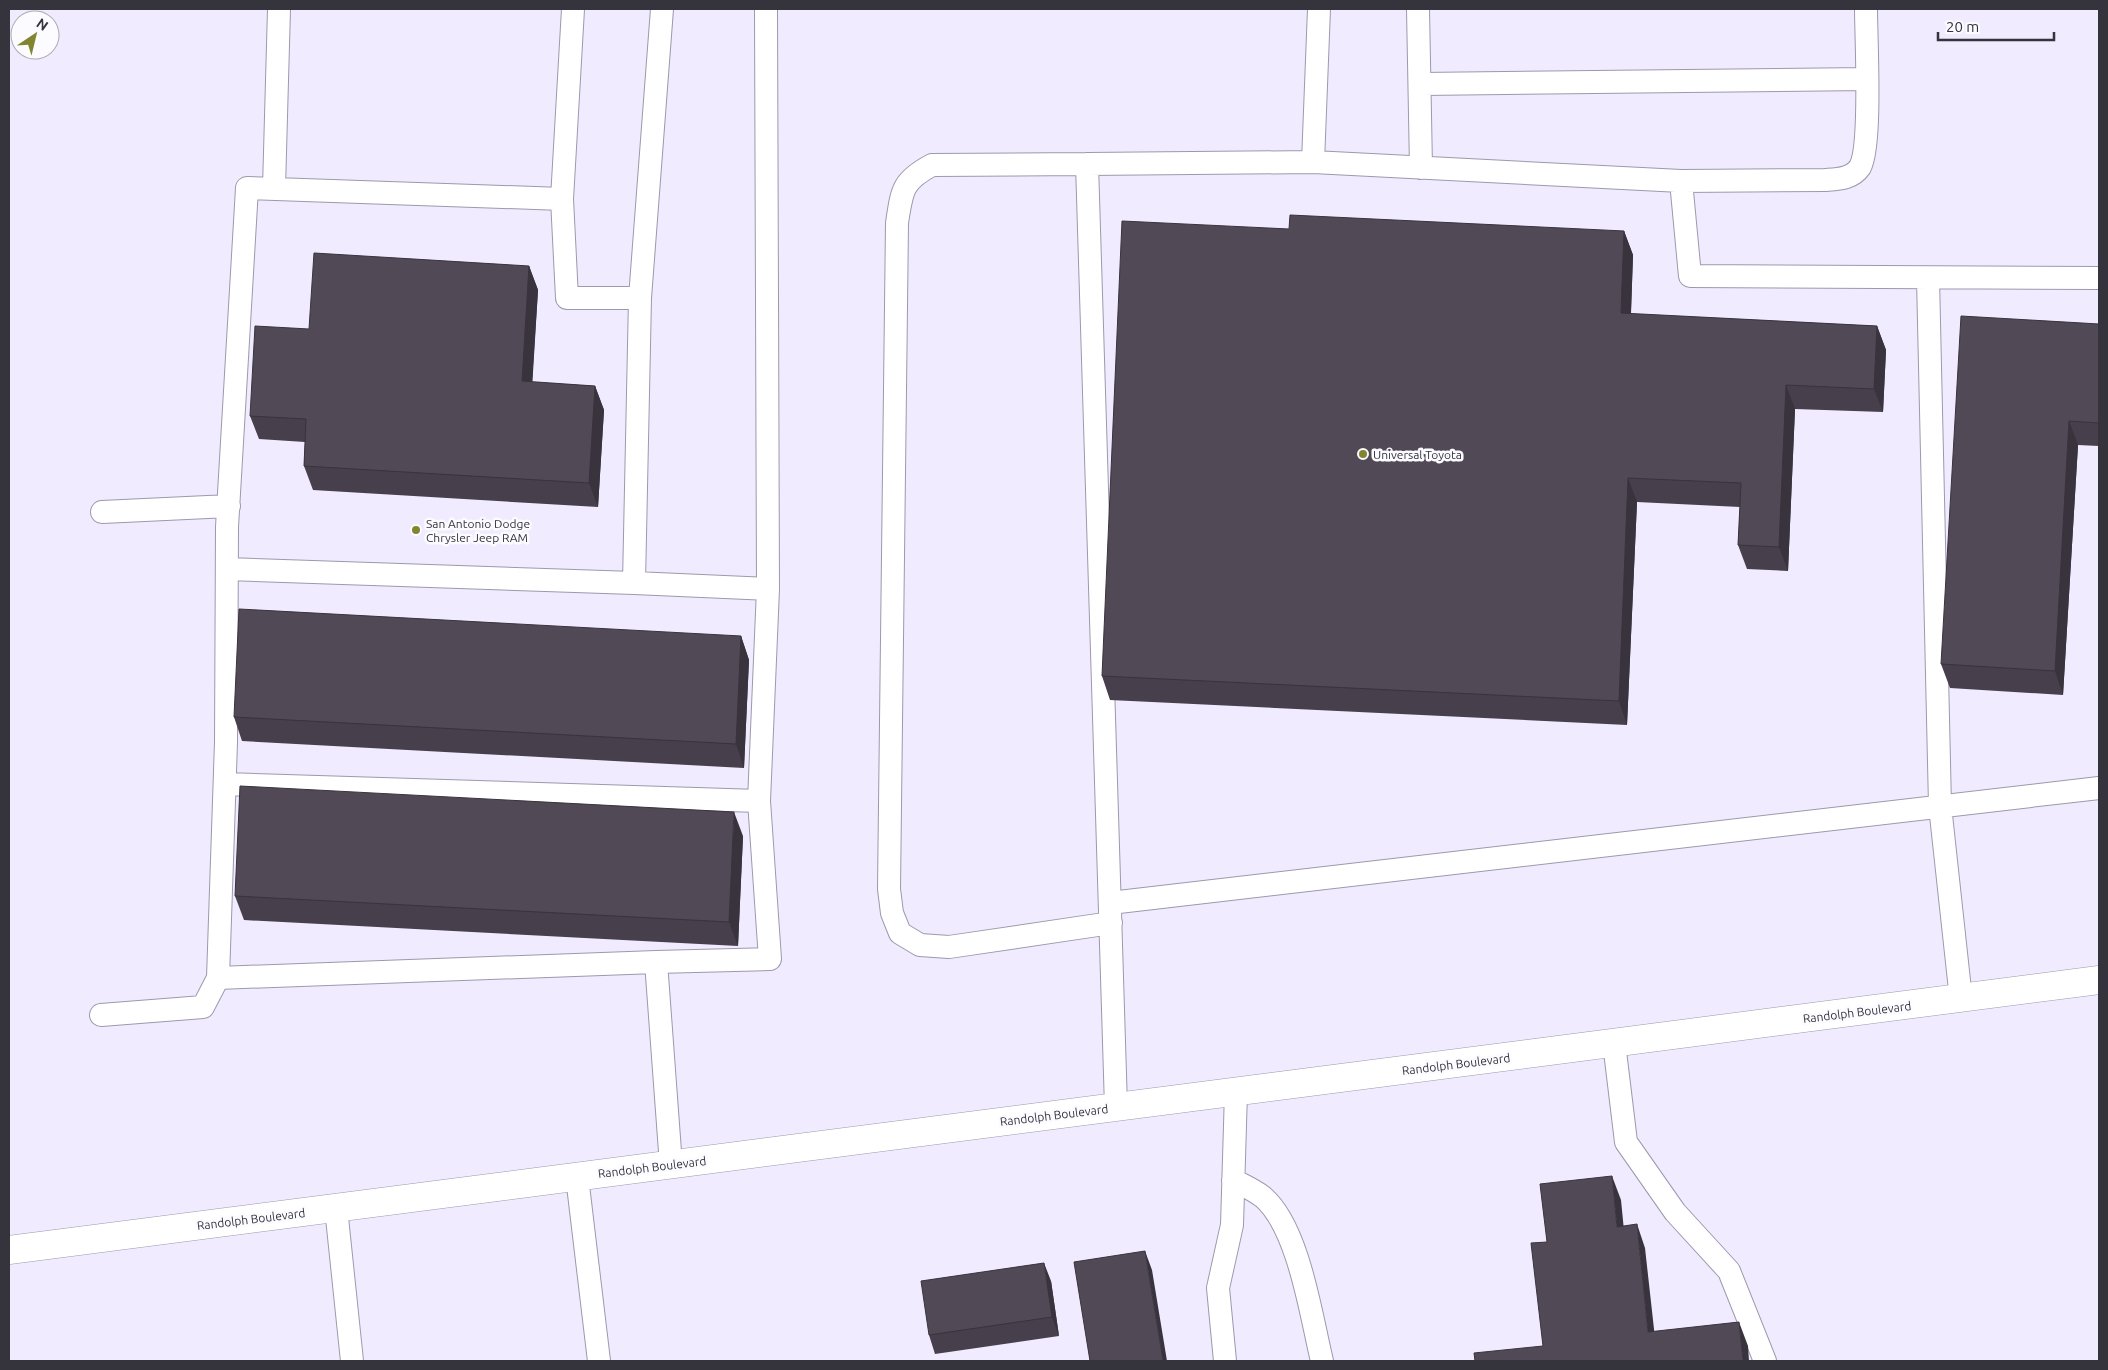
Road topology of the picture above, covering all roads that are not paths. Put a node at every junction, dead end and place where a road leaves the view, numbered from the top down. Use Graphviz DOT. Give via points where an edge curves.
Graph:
graph roads {
  1 [pos="279,9"];
  2 [pos="573,9"];
  3 [pos="662,9"];
  4 [pos="766,9"];
  5 [pos="1319,9"];
  6 [pos="1418,9"];
  7 [pos="1866,9"];
  8 [pos="1867,79"];
  9 [pos="1421,84"];
  10 [pos="1313,162"];
  11 [pos="1087,164"];
  12 [pos="1421,168"];
  13 [pos="1680,181"];
  14 [pos="274,188"];
  15 [pos="562,199"];
  16 [pos="1928,278"];
  17 [pos="2099,278"];
  18 [pos="640,298"];
  19 [pos="229,506"];
  20 [pos="102,512"];
  21 [pos="227,569"];
  22 [pos="634,583"];
  23 [pos="768,588"];
  24 [pos="225,784"];
  25 [pos="2099,788"];
  26 [pos="759,801"];
  27 [pos="1940,806"];
  28 [pos="1110,913"];
  29 [pos="656,962"];
  30 [pos="218,978"];
  31 [pos="2099,980"];
  32 [pos="1960,998"];
  33 [pos="101,1015"];
  34 [pos="1614,1043"];
  35 [pos="1236,1092"];
  36 [pos="1116,1107"];
  37 [pos="671,1165"];
  38 [pos="577,1177"];
  39 [pos="1233,1180"];
  40 [pos="336,1208"];
  41 [pos="9,1250"];
  42 [pos="352,1361"];
  43 [pos="599,1361"];
  44 [pos="1225,1361"];
  45 [pos="1322,1361"];
  46 [pos="1765,1361"];
  1 -- 14 [label="lane"];
  2 -- 15 [label="lane"];
  3 -- 18 [label="lane"];
  4 -- 23 [label="lane"];
  5 -- 10 [label="lane"];
  6 -- 9 [label="lane"];
  7 -- 8 [label="lane"];
  8 -- 9 [label="lane"];
  8 -- 13 [label="lane" via="1865,145 1860,167 1845,178"];
  9 -- 12 [label="lane"];
  10 -- 11 [label="lane"];
  10 -- 12 [label="lane"];
  11 -- 28 [label="lane"];
  11 -- 28 [label="lane" via="932,165 913,175 902,194 897,222 889,889 892,913 900,933 920,945 949,947"];
  12 -- 13 [label="lane"];
  13 -- 16 [label="lane" via="1690,276"];
  14 -- 15 [label="lane"];
  14 -- 19 [label="lane" via="247,188"];
  15 -- 18 [label="lane" via="568,298"];
  16 -- 17 [label="lane"];
  16 -- 27 [label="lane"];
  18 -- 22 [label="lane"];
  19 -- 20 [label="lane"];
  19 -- 21 [label="lane"];
  21 -- 22 [label="lane"];
  21 -- 24 [label="lane"];
  22 -- 23 [label="lane"];
  23 -- 26 [label="lane"];
  24 -- 26 [label="lane"];
  24 -- 30 [label="lane"];
  25 -- 27 [label="lane"];
  26 -- 29 [label="lane" via="770,959"];
  27 -- 28 [label="lane"];
  27 -- 32 [label="lane"];
  28 -- 36 [label="lane"];
  29 -- 30 [label="lane"];
  29 -- 37 [label="lane"];
  30 -- 33 [label="lane" via="203,1006"];
  31 -- 32 [label="street, Randolph Boulevard"];
  32 -- 34 [label="street, Randolph Boulevard"];
  34 -- 35 [label="street, Randolph Boulevard"];
  34 -- 46 [label="lane" via="1626,1142 1675,1212 1729,1271"];
  35 -- 36 [label="street, Randolph Boulevard"];
  35 -- 39 [label="lane"];
  36 -- 37 [label="street, Randolph Boulevard"];
  37 -- 38 [label="street, Randolph Boulevard"];
  38 -- 40 [label="street, Randolph Boulevard"];
  38 -- 43 [label="lane"];
  39 -- 44 [label="lane" via="1232,1226 1218,1288"];
  39 -- 45 [label="lane" via="1263,1198 1288,1234"];
  40 -- 41 [label="street, Randolph Boulevard"];
  40 -- 42 [label="lane"];
}
